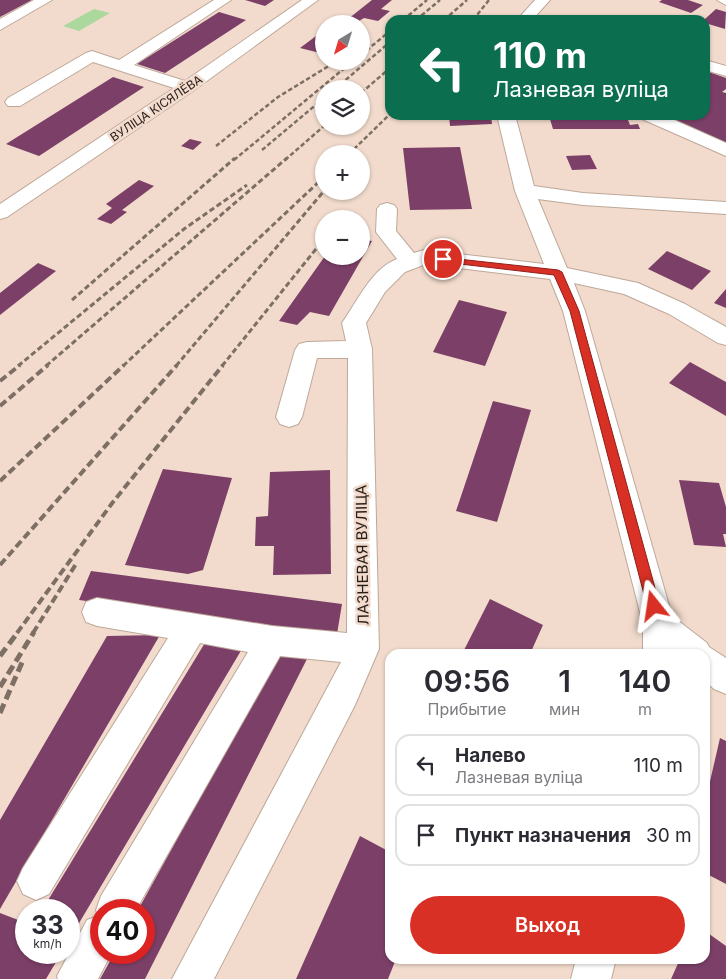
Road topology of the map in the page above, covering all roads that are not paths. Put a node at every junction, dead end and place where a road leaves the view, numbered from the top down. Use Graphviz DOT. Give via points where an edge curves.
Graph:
graph roads {
  1 [pos="45,0"];
  2 [pos="224,0"];
  3 [pos="312,0"];
  4 [pos="543,0"];
  5 [pos="529,15"];
  6 [pos="0,25"];
  7 [pos="121,66"];
  8 [pos="710,66"];
  9 [pos="726,71"];
  10 [pos="187,87"];
  11 [pos="14,102"];
  12 [pos="507,120"];
  13 [pos="659,120"];
  14 [pos="726,150"];
  15 [pos="525,191"];
  16 [pos="726,208"];
  17 [pos="387,210"];
  18 [pos="0,213"];
  19 [pos="410,262"];
  20 [pos="558,272"];
  21 [pos="726,337"];
  22 [pos="360,349"];
  23 [pos="289,417"];
  24 [pos="97,612"];
  25 [pos="193,626"];
  26 [pos="659,639"];
  27 [pos="272,641"];
  28 [pos="364,648"];
  29 [pos="684,649"];
  30 [pos="710,665"];
  31 [pos="726,678"];
  32 [pos="36,881"];
  33 [pos="121,899"];
  34 [pos="90,953"];
  35 [pos="595,964"];
  36 [pos="77,976"];
  37 [pos="192,979"];
  38 [pos="591,979"];
  1 -- 6 [label="street"];
  2 -- 7 [label="street"];
  3 -- 10 [label="street, ВУЛІЦА КІСЯЛЁВА"];
  4 -- 5 [label="street"];
  7 -- 10 [label="street"];
  7 -- 11 [label="street" via="92,56"];
  8 -- 9 [label="street"];
  10 -- 18 [label="street, ВУЛІЦА КІСЯЛЁВА"];
  12 -- 15 [label="street"];
  13 -- 14 [label="street"];
  15 -- 16 [label="street" via="582,199"];
  15 -- 20 [label="street"];
  17 -- 19 [label="street" via="386,232"];
  19 -- 20 [label="street, ЛАЗНЕВАЯ ВУЛІЦА" via="424,257"];
  19 -- 22 [label="street, ЛАЗНЕВАЯ ВУЛІЦА" via="397,267 377,287 354,324"];
  20 -- 21 [label="street, ЛАЗНЕВАЯ ВУЛІЦА" via="630,288 677,309"];
  20 -- 26 [label="street" via="574,311"];
  22 -- 23 [label="street" via="307,350"];
  22 -- 28 [label="street, ЛАЗНЕВАЯ ВУЛІЦА"];
  24 -- 25 [label="street"];
  25 -- 27 [label="street"];
  25 -- 32 [label="street"];
  26 -- 29 [label="street"];
  27 -- 28 [label="street"];
  27 -- 33 [label="street"];
  28 -- 37 [label="street, ЛАЗНЕВАЯ ВУЛІЦА" via="343,694"];
  30 -- 31 [label="street"];
  34 -- 36 [label="street"];
  35 -- 38 [label="street"];
}
